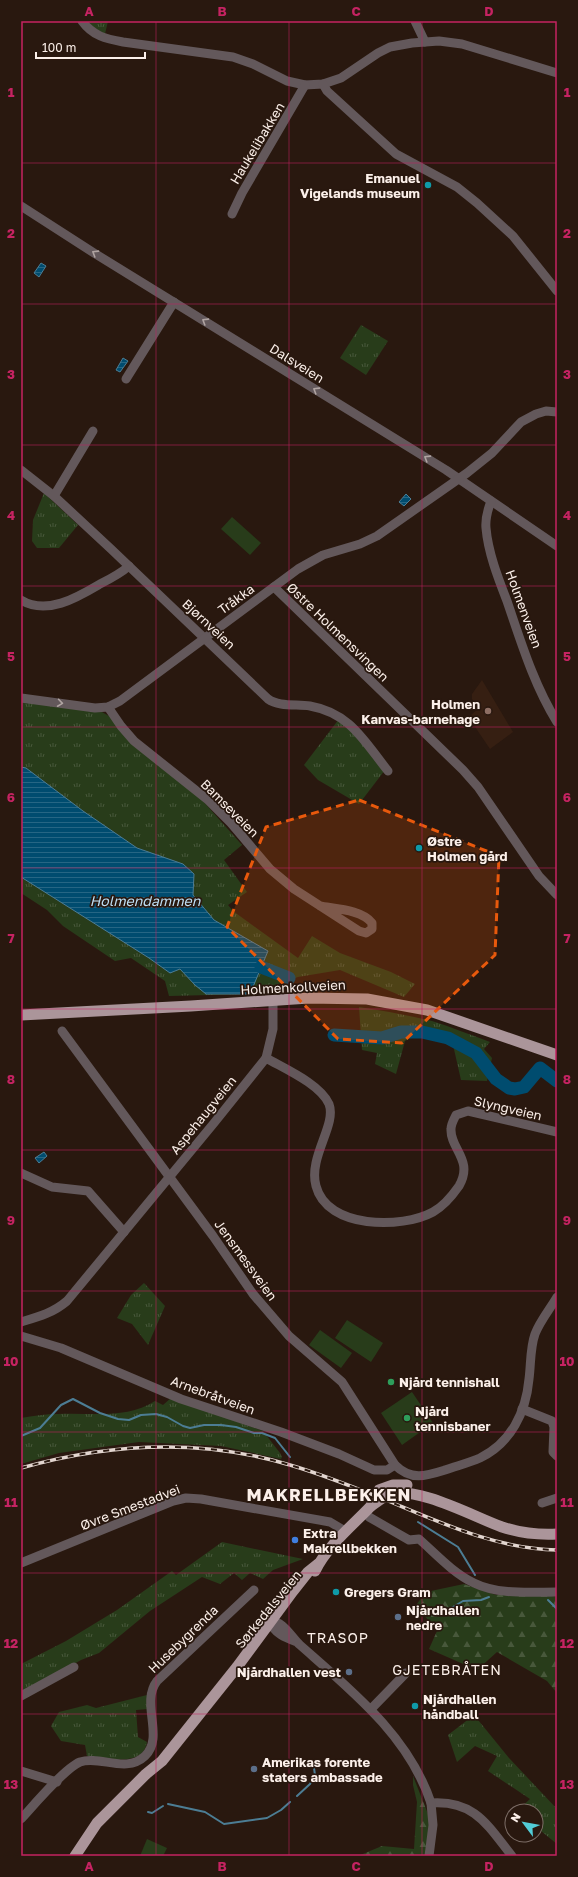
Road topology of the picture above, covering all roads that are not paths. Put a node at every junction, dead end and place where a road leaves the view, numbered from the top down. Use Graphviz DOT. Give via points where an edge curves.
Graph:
graph roads {
  1 [pos="82,21"];
  2 [pos="415,21"];
  3 [pos="425,42"];
  4 [pos="557,73"];
  5 [pos="323,84"];
  6 [pos="305,85"];
  7 [pos="21,206"];
  8 [pos="232,214"];
  9 [pos="557,292"];
  10 [pos="174,302"];
  11 [pos="126,379"];
  12 [pos="557,412"];
  13 [pos="93,431"];
  14 [pos="21,470"];
  15 [pos="460,478"];
  16 [pos="54,496"];
  17 [pos="491,501"];
  18 [pos="557,546"];
  19 [pos="129,566"];
  20 [pos="274,587"];
  21 [pos="21,600"];
  22 [pos="205,637"];
  23 [pos="21,698"];
  24 [pos="105,707"];
  25 [pos="557,722"];
  26 [pos="388,771"];
  27 [pos="557,894"];
  28 [pos="320,906"];
  29 [pos="273,1001"];
  30 [pos="21,1015"];
  31 [pos="62,1031"];
  32 [pos="557,1055"];
  33 [pos="266,1058"];
  34 [pos="557,1132"];
  35 [pos="21,1173"];
  36 [pos="169,1177"];
  37 [pos="124,1232"];
  38 [pos="557,1297"];
  39 [pos="21,1322"];
  40 [pos="21,1336"];
  41 [pos="522,1409"];
  42 [pos="557,1456"];
  43 [pos="395,1464"];
  44 [pos="557,1498"];
  45 [pos="542,1503"];
  46 [pos="369,1517"];
  47 [pos="346,1529"];
  48 [pos="557,1534"];
  49 [pos="21,1563"];
  50 [pos="254,1590"];
  51 [pos="557,1592"];
  52 [pos="274,1623"];
  53 [pos="74,1667"];
  54 [pos="406,1673"];
  55 [pos="21,1696"];
  56 [pos="370,1709"];
  57 [pos="149,1752"];
  58 [pos="160,1763"];
  59 [pos="21,1771"];
  60 [pos="57,1782"];
  61 [pos="431,1803"];
  62 [pos="23,1815"];
  63 [pos="76,1855"];
  64 [pos="429,1856"];
  65 [pos="512,1856"];
  1 -- 6 [label="street" via="91,31 105,38 233,57"];
  2 -- 3 [label="street"];
  3 -- 4 [label="street" via="455,42"];
  3 -- 5 [label="street" via="390,47 348,75"];
  5 -- 6 [label="street"];
  5 -- 9 [label="street" via="327,91 396,154 457,188 477,203 512,236"];
  6 -- 8 [label="street, Haukelibakken"];
  10 -- 7 [label="street, Dalsveien, one-way"];
  10 -- 11 [label="street"];
  15 -- 10 [label="street, Dalsveien, one-way"];
  12 -- 15 [label="street" via="546,411 521,422 492,452"];
  13 -- 16 [label="street"];
  14 -- 16 [label="street, Bjørnveien"];
  15 -- 17 [label="street, Dalsveien"];
  15 -- 20 [label="street, Tråkka" via="377,536 316,558"];
  16 -- 19 [label="street, Bjørnveien"];
  17 -- 18 [label="street, Dalsveien"];
  17 -- 25 [label="street, Holmenveien" via="486,528 496,569 520,641"];
  19 -- 21 [label="street" via="70,600 52,605 39,605"];
  19 -- 22 [label="street, Bjørnveien"];
  20 -- 22 [label="street, Tråkka"];
  20 -- 27 [label="street, Østre Holmensvingen" via="478,786 539,876"];
  22 -- 24 [label="street, Tråkka" via="120,701"];
  22 -- 26 [label="street, Bjørnveien" via="271,701 312,707 337,715 348,722"];
  23 -- 24 [label="street, one-way"];
  24 -- 28 [label="street, Bamseveien" via="134,741 208,800 270,869"];
  28 -- 28 [label="street, Bamseveien" via="359,931 366,933 372,929 372,923 362,915"];
  29 -- 30 [label="main road, Holmenkollveien"];
  29 -- 32 [label="main road, Holmenkollveien" via="340,997 393,1002 438,1013"];
  29 -- 33 [label="street, Aspehaugveien" via="273,1029"];
  31 -- 36 [label="street, Jensmessveien"];
  33 -- 34 [label="street, Slyngveien" via="316,1089 328,1103 330,1119 315,1162 316,1186 319,1196 334,1211 360,1220 405,1221 433,1212 448,1200 463,1173 462,1159 450,1131 456,1115 468,1111"];
  33 -- 36 [label="street, Aspehaugveien"];
  35 -- 37 [label="street" via="52,1188 88,1191"];
  36 -- 37 [label="street, Aspehaugveien"];
  36 -- 43 [label="street, Jensmessveien" via="263,1306 289,1336 342,1382"];
  37 -- 39 [label="street, Aspehaugveien" via="77,1290 58,1308"];
  38 -- 41 [label="street" via="535,1333 528,1393"];
  40 -- 43 [label="street, Arnebråtveien" via="61,1348 181,1399 281,1432 374,1470 386,1470"];
  41 -- 42 [label="street" via="552,1421 553,1452"];
  41 -- 43 [label="street, Jensmessveien" via="513,1428 495,1448 478,1458 430,1476 418,1477 410,1475"];
  44 -- 45 [label="street"];
  46 -- 51 [label="street" via="409,1540 419,1539 463,1576 491,1589"];
  47 -- 48 [label="main road, Sørkedalsveien" via="352,1517 393,1485 410,1486 429,1492 449,1505 510,1529 534,1534"];
  47 -- 49 [label="street, Øvre Smestadvei" via="330,1522 186,1498"];
  47 -- 52 [label="main road, Sørkedalsveien" via="318,1564 308,1572"];
  50 -- 57 [label="street, Husebygrenda" via="152,1688 150,1696 153,1737"];
  52 -- 56 [label="street" via="282,1636 297,1642"];
  52 -- 58 [label="main road, Sørkedalsveien"];
  53 -- 55 [label="street"];
  54 -- 56 [label="street"];
  56 -- 61 [label="street" via="414,1766 427,1789"];
  57 -- 58 [label="street"];
  57 -- 60 [label="street" via="132,1763 79,1762"];
  58 -- 63 [label="main road, Sørkedalsveien" via="147,1784"];
  59 -- 60 [label="street"];
  60 -- 62 [label="street"];
  61 -- 64 [label="street" via="433,1825"];
  61 -- 65 [label="street" via="456,1804 477,1814"];
}
